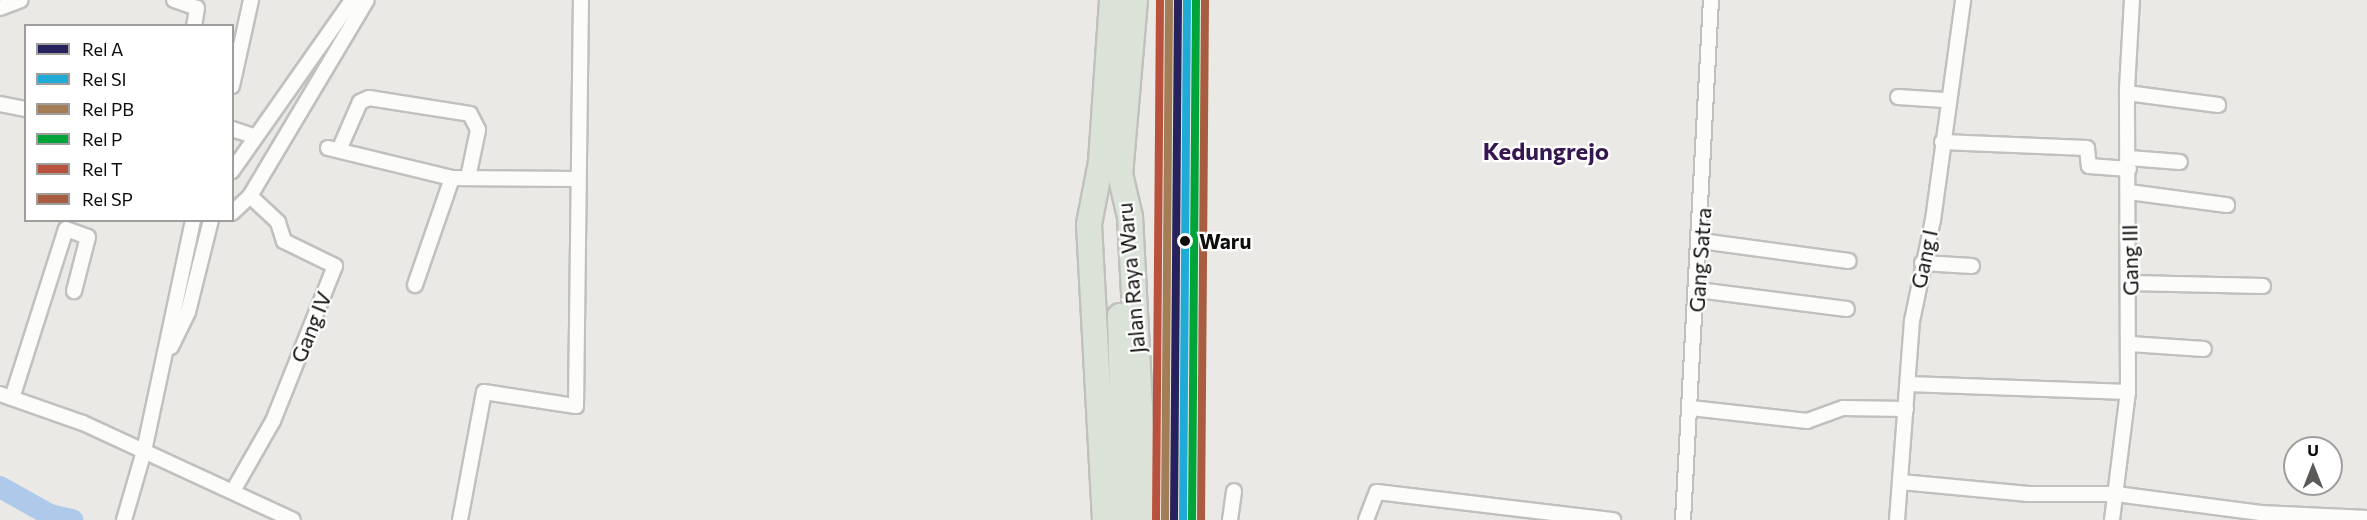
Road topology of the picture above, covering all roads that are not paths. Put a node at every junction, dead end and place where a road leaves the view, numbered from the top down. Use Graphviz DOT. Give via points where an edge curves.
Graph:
graph roads {
  1 [pos="21,0"];
  2 [pos="174,0"];
  3 [pos="251,0"];
  4 [pos="352,0"];
  5 [pos="367,0"];
  6 [pos="581,0"];
  7 [pos="1112,0"];
  8 [pos="1135,0"];
  9 [pos="1712,0"];
  10 [pos="1963,0"];
  11 [pos="2132,0"];
  12 [pos="0,8"];
  13 [pos="194,24"];
  14 [pos="234,77"];
  15 [pos="2127,93"];
  16 [pos="1899,97"];
  17 [pos="1945,100"];
  18 [pos="0,104"];
  19 [pos="2218,105"];
  20 [pos="24,109"];
  21 [pos="234,130"];
  22 [pos="253,136"];
  23 [pos="1942,142"];
  24 [pos="2180,162"];
  25 [pos="2129,163"];
  26 [pos="234,168"];
  27 [pos="1110,168"];
  28 [pos="452,178"];
  29 [pos="468,178"];
  30 [pos="576,179"];
  31 [pos="2128,192"];
  32 [pos="250,196"];
  33 [pos="2227,205"];
  34 [pos="234,211"];
  35 [pos="193,222"];
  36 [pos="210,222"];
  37 [pos="1701,241"];
  38 [pos="1849,261"];
  39 [pos="1922,263"];
  40 [pos="1972,266"];
  41 [pos="2131,283"];
  42 [pos="415,285"];
  43 [pos="2263,286"];
  44 [pos="1698,290"];
  45 [pos="74,291"];
  46 [pos="1847,309"];
  47 [pos="2130,344"];
  48 [pos="2204,349"];
  49 [pos="160,370"];
  50 [pos="1908,384"];
  51 [pos="2128,392"];
  52 [pos="6,396"];
  53 [pos="1691,408"];
  54 [pos="1906,410"];
  55 [pos="144,451"];
  56 [pos="1901,482"];
  57 [pos="233,491"];
  58 [pos="1234,491"];
  59 [pos="2116,494"];
  60 [pos="2367,518"];
  61 [pos="124,520"];
  62 [pos="293,520"];
  63 [pos="460,520"];
  64 [pos="1105,520"];
  65 [pos="1125,520"];
  66 [pos="1146,520"];
  67 [pos="1230,520"];
  68 [pos="1366,520"];
  69 [pos="1613,520"];
  70 [pos="1683,520"];
  71 [pos="1897,520"];
  72 [pos="2112,520"];
  1 -- 12 [label="street"];
  2 -- 13 [label="street" via="197,8"];
  3 -- 14 [label="street"];
  4 -- 22 [label="street"];
  5 -- 32 [label="street"];
  6 -- 30 [label="street"];
  7 -- 27 [label="highway, Jalan Raya Waru"];
  8 -- 27 [label="highway, Jalan Raya Waru"];
  9 -- 37 [label="street, Gang Satra"];
  10 -- 17 [label="street, Gang I"];
  11 -- 15 [label="street, Gang III"];
  15 -- 19 [label="street"];
  15 -- 25 [label="street, Gang III"];
  16 -- 17 [label="street"];
  17 -- 23 [label="street, Gang I"];
  18 -- 20 [label="street"];
  21 -- 22 [label="street"];
  22 -- 26 [label="street"];
  23 -- 25 [label="street" via="2087,148 2089,166"];
  23 -- 39 [label="street, Gang I"];
  24 -- 25 [label="street"];
  25 -- 31 [label="street, Gang III"];
  27 -- 64 [label="highway, Jalan Raya Waru" via="1089,224"];
  27 -- 65 [label="highway" via="1110,338 1119,393"];
  27 -- 66 [label="highway, Jalan Raya Waru" via="1130,217"];
  28 -- 29 [label="street"];
  28 -- 29 [label="street" via="334,149 360,102 369,98 470,114 478,130"];
  28 -- 42 [label="street"];
  29 -- 30 [label="street"];
  30 -- 63 [label="street" via="576,406 484,392"];
  31 -- 33 [label="street"];
  31 -- 41 [label="street, Gang III"];
  32 -- 34 [label="street"];
  32 -- 57 [label="street, Gang IV" via="278,222 284,241 335,266 273,421"];
  35 -- 49 [label="street"];
  36 -- 49 [label="street" via="188,312"];
  37 -- 38 [label="street"];
  37 -- 44 [label="street, Gang Satra"];
  39 -- 40 [label="street"];
  39 -- 50 [label="street, Gang I"];
  41 -- 43 [label="street"];
  41 -- 47 [label="street, Gang III"];
  44 -- 46 [label="street"];
  44 -- 53 [label="street, Gang Satra"];
  45 -- 52 [label="street" via="88,237 66,229"];
  47 -- 48 [label="street"];
  47 -- 51 [label="street, Gang III"];
  49 -- 55 [label="street"];
  50 -- 51 [label="street"];
  50 -- 54 [label="street, Gang I"];
  51 -- 59 [label="street, Gang III"];
  52 -- 55 [label="street"];
  53 -- 54 [label="street" via="1807,421 1843,408"];
  53 -- 70 [label="street, Gang Satra"];
  54 -- 56 [label="street, Gang I"];
  55 -- 57 [label="street"];
  55 -- 61 [label="street"];
  56 -- 59 [label="street" via="2039,494"];
  56 -- 71 [label="street, Gang I"];
  57 -- 62 [label="street"];
  58 -- 67 [label="street"];
  59 -- 60 [label="street" via="2261,513"];
  59 -- 72 [label="street, Gang III"];
  68 -- 69 [label="street" via="1377,492"];
}
